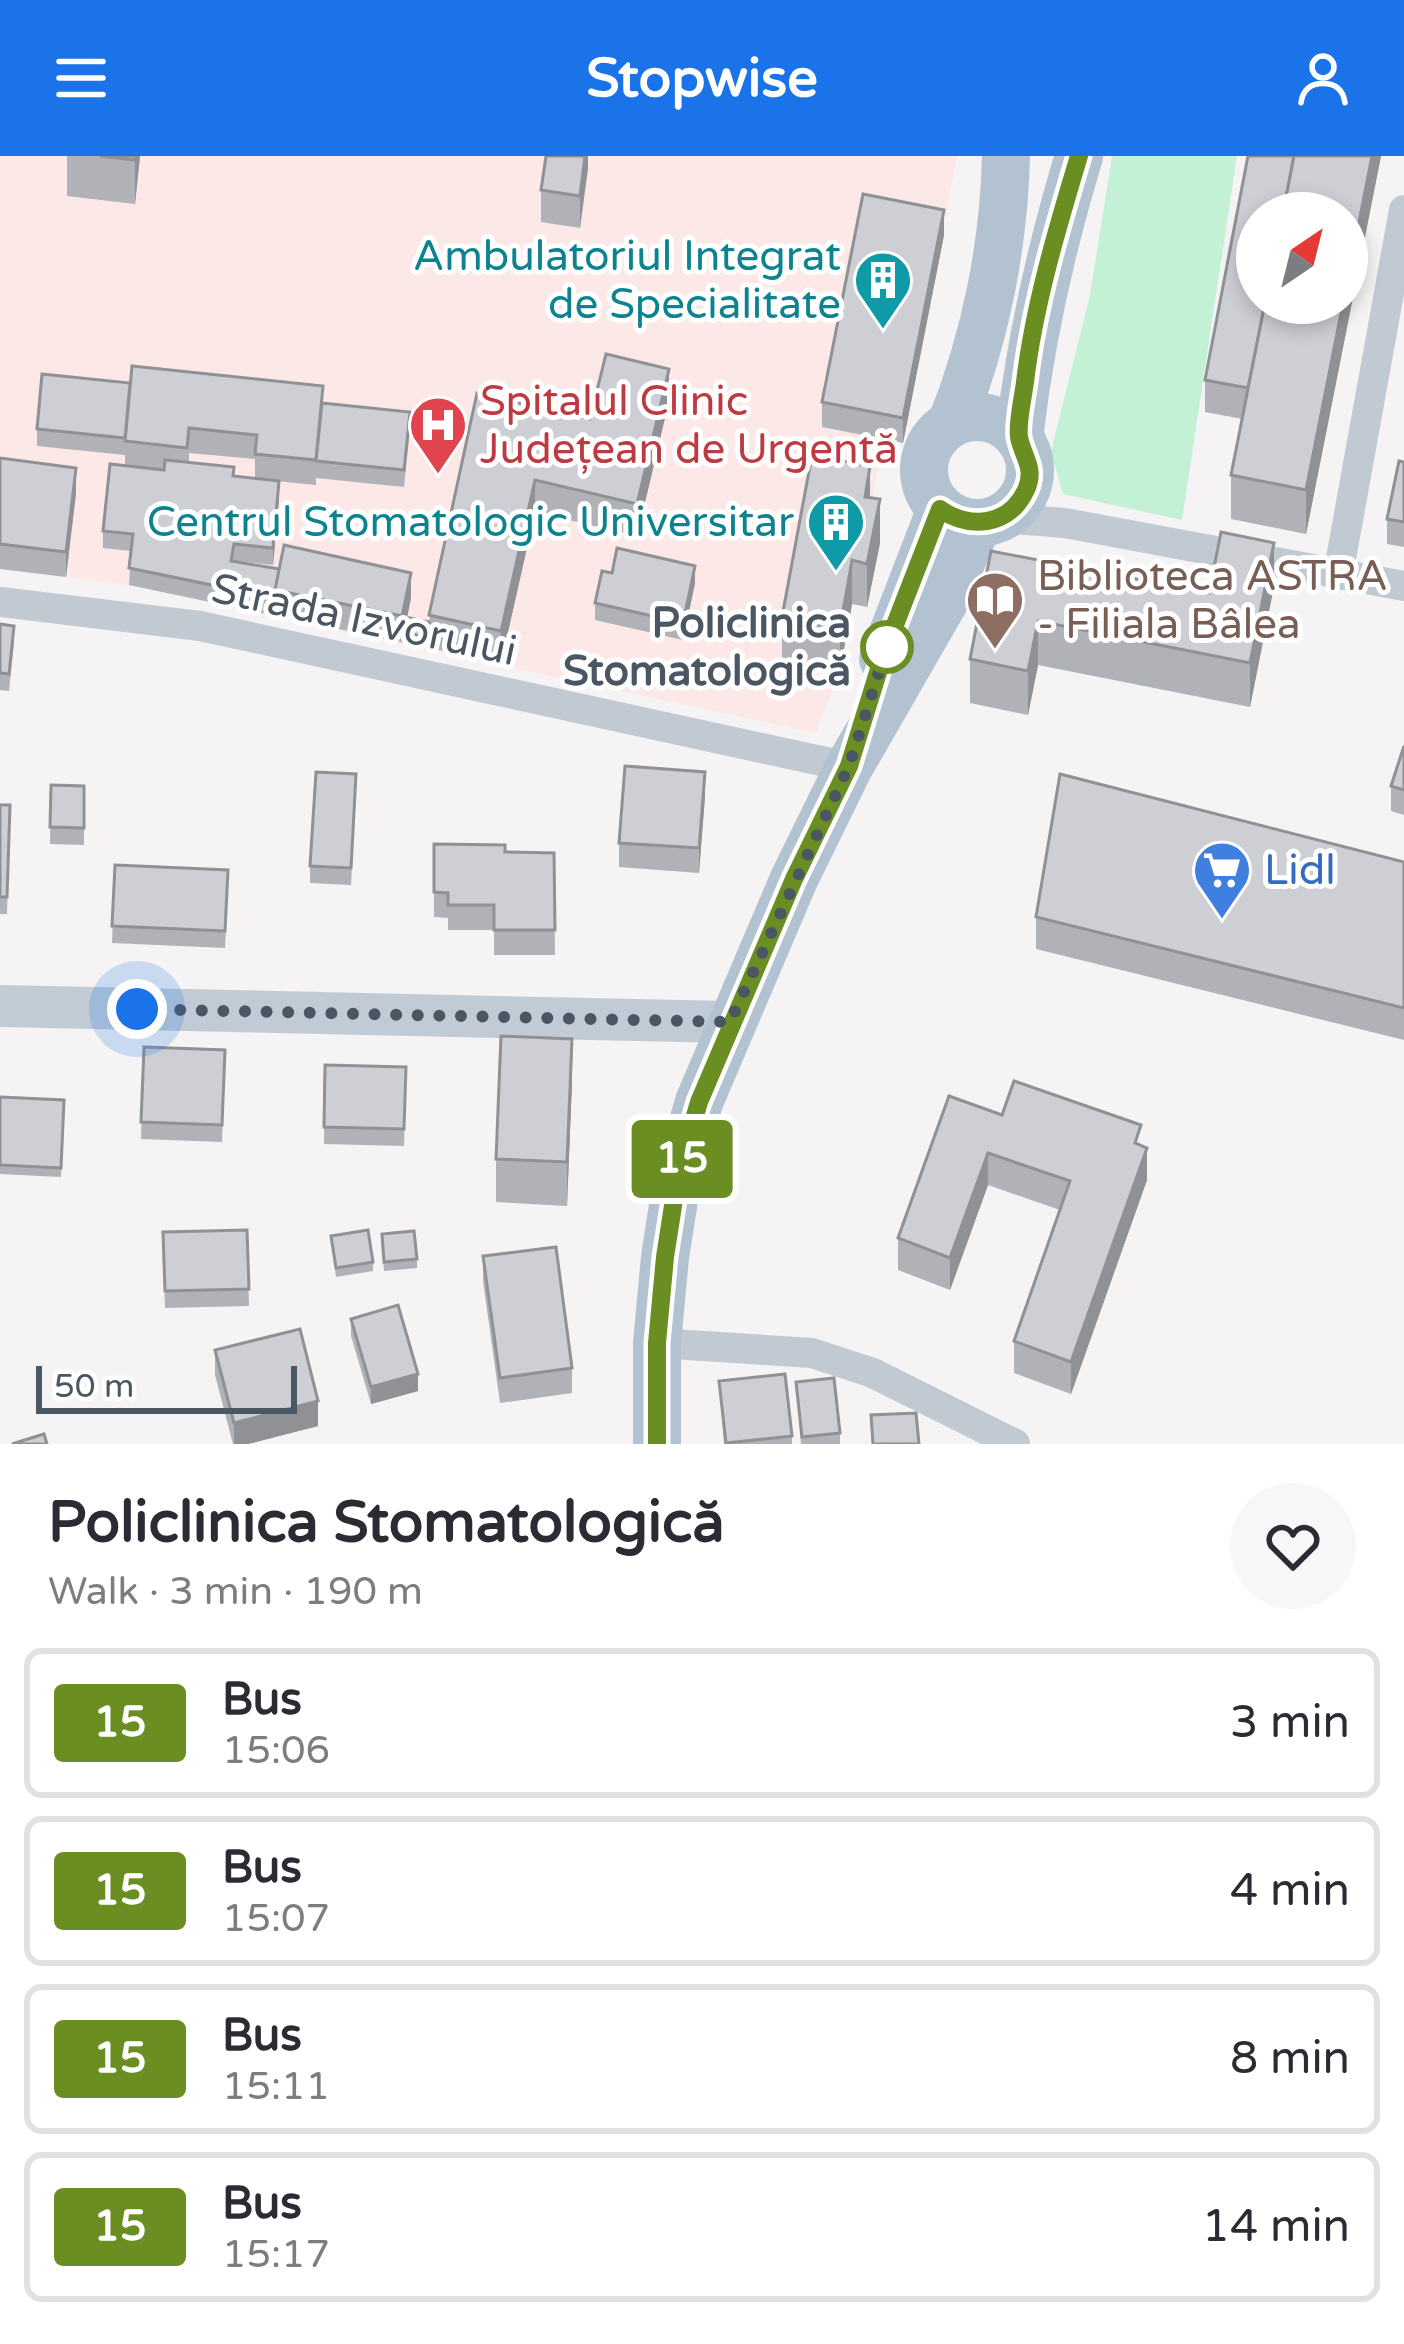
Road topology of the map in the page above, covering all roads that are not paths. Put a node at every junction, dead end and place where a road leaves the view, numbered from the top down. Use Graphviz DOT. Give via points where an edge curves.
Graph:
graph roads {
  1 [pos="1006,156"];
  2 [pos="1078,156"];
  3 [pos="1404,210"];
  4 [pos="952,422"];
  5 [pos="1019,438"];
  6 [pos="986,511"];
  7 [pos="1339,575"];
  8 [pos="1404,586"];
  9 [pos="0,602"];
  10 [pos="849,766"];
  11 [pos="0,1006"];
  12 [pos="730,1022"];
  13 [pos="657,1343"];
  14 [pos="648,1442"];
  15 [pos="1015,1444"];
  1 -- 4 [label="main road" via="991,282"];
  2 -- 5 [label="main road" via="1026,375"];
  3 -- 7 [label="street"];
  4 -- 5 [label="main road" via="981,416"];
  4 -- 6 [label="main road" via="928,447 924,480"];
  5 -- 6 [label="main road" via="1030,466"];
  6 -- 7 [label="street"];
  6 -- 10 [label="main road" via="944,602"];
  7 -- 8 [label="street"];
  9 -- 10 [label="street, Strada Izvorului" via="200,626"];
  10 -- 12 [label="main road"];
  11 -- 12 [label="street"];
  12 -- 13 [label="main road" via="678,1174"];
  13 -- 14 [label="main road"];
  13 -- 15 [label="street" via="812,1353 873,1372"];
}
